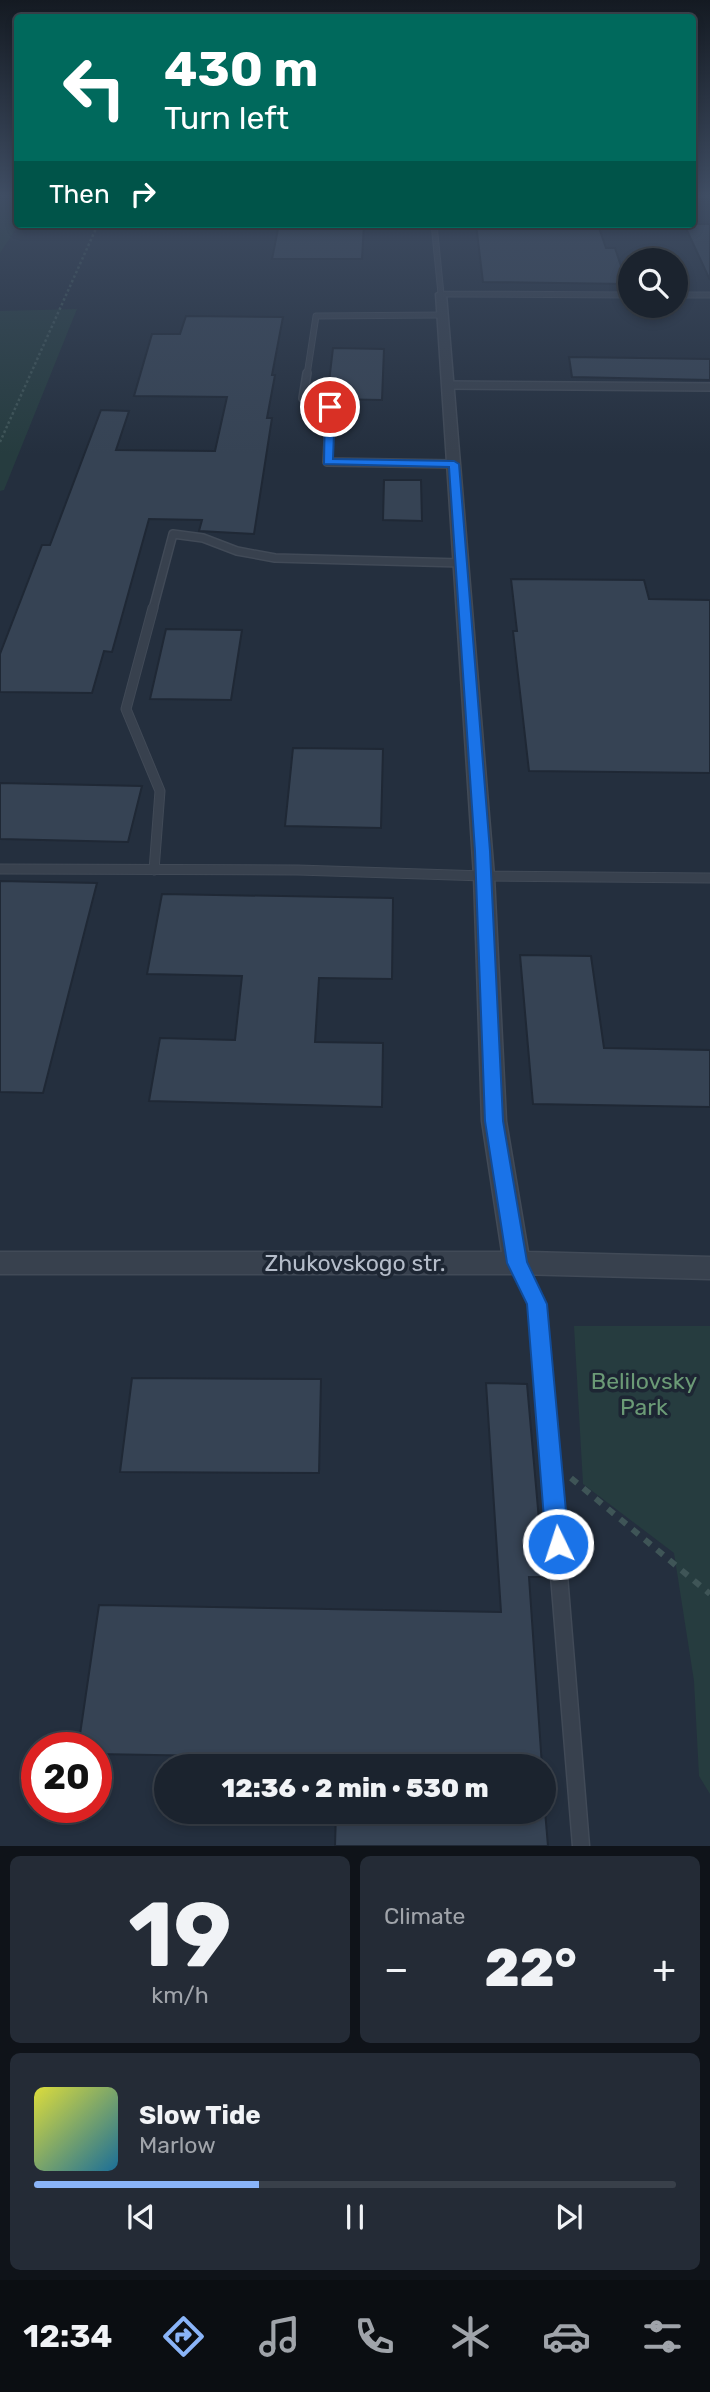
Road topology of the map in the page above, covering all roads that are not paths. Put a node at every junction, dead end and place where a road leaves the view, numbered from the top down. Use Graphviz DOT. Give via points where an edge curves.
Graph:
graph roads {
  1 [pos="440,282"];
  2 [pos="441,294"];
  3 [pos="618,295"];
  4 [pos="688,295"];
  5 [pos="710,295"];
  6 [pos="443,315"];
  7 [pos="448,385"];
  8 [pos="710,387"];
  9 [pos="454,464"];
  10 [pos="461,563"];
  11 [pos="0,869"];
  12 [pos="154,870"];
  13 [pos="484,877"];
  14 [pos="710,878"];
  15 [pos="0,1263"];
  16 [pos="517,1263"];
  17 [pos="710,1268"];
  18 [pos="581,1846"];
  1 -- 2 [label="lane"];
  2 -- 3 [label="lane"];
  2 -- 6 [label="street"];
  4 -- 5 [label="lane"];
  6 -- 7 [label="street"];
  6 -- 9 [label="lane" via="316,316 303,398 330,407 327,462"];
  7 -- 8 [label="lane"];
  7 -- 9 [label="street"];
  9 -- 10 [label="street"];
  10 -- 12 [label="lane" via="275,558 173,534 126,709 160,790"];
  10 -- 13 [label="street"];
  11 -- 12 [label="lane"];
  12 -- 13 [label="lane"];
  13 -- 14 [label="lane"];
  13 -- 16 [label="street" via="494,1121"];
  15 -- 16 [label="street, Zhukovskogo str."];
  16 -- 17 [label="street, Zhukovskogo str."];
  16 -- 18 [label="lane" via="537,1304"];
}
